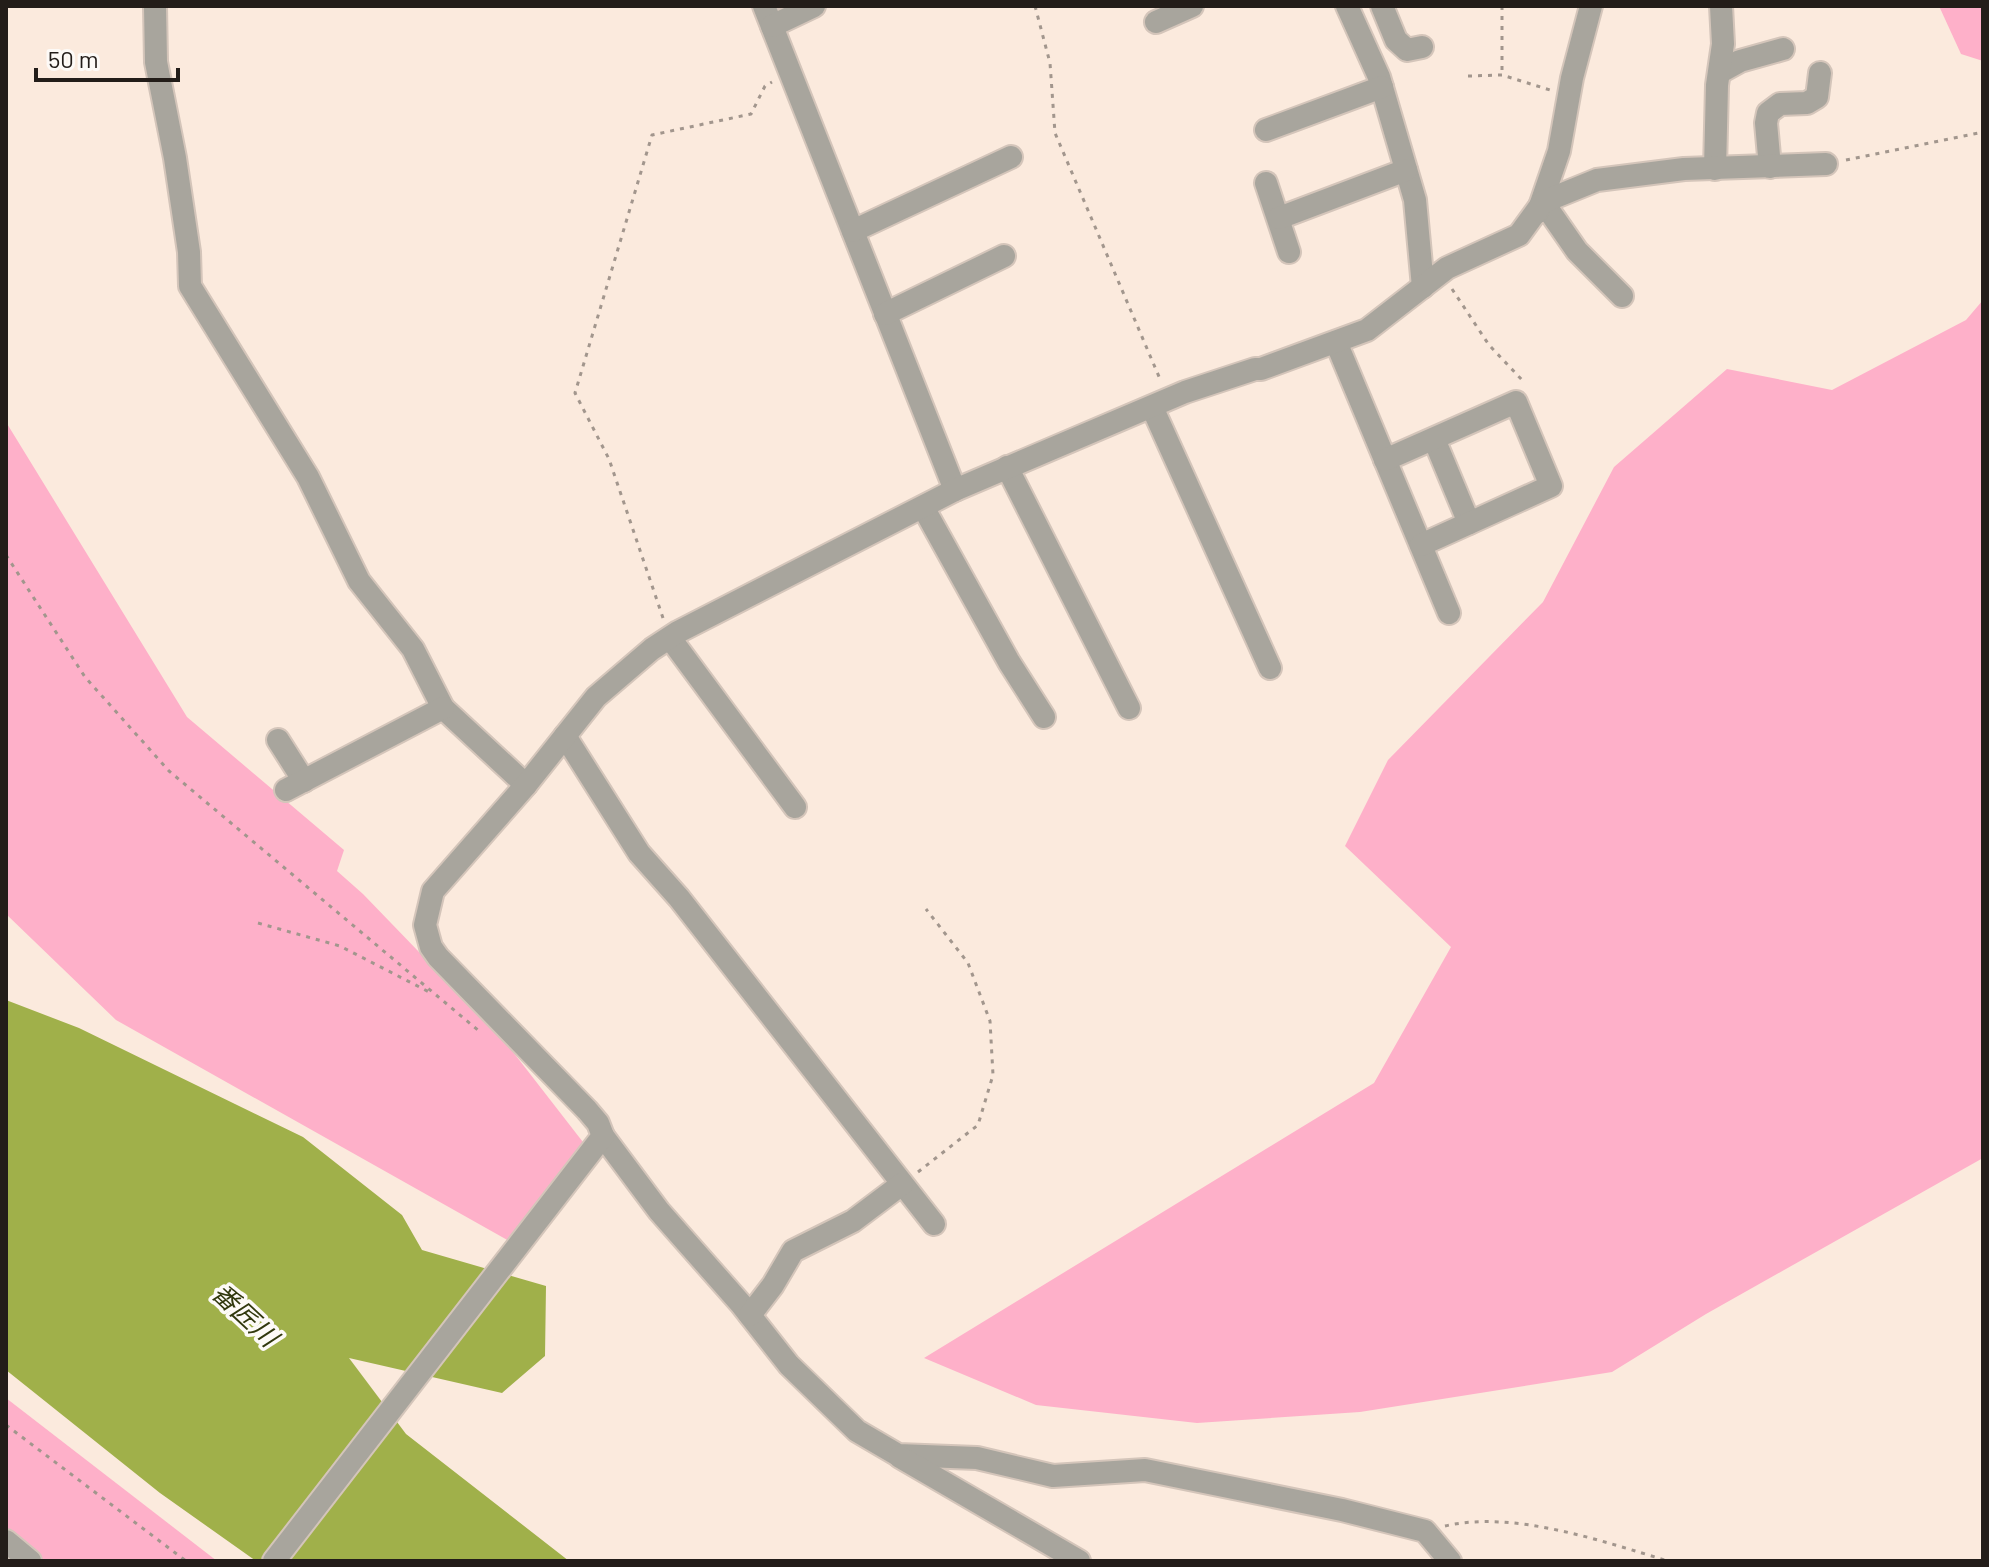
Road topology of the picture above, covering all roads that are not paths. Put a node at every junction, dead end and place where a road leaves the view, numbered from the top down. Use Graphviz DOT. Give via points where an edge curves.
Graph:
graph roads {
  1 [pos="155,6"];
  2 [pos="814,6"];
  3 [pos="1192,6"];
  4 [pos="1347,6"];
  5 [pos="1382,6"];
  6 [pos="1591,6"];
  7 [pos="1721,6"];
  8 [pos="768,16"];
  9 [pos="1156,22"];
  10 [pos="1393,31"];
  11 [pos="1365,46"];
  12 [pos="1422,47"];
  13 [pos="1783,49"];
  14 [pos="1720,72"];
  15 [pos="1820,73"];
  16 [pos="1382,87"];
  17 [pos="1266,130"];
  18 [pos="1011,157"];
  19 [pos="1826,164"];
  20 [pos="1770,167"];
  21 [pos="1715,169"];
  22 [pos="1406,170"];
  23 [pos="1266,183"];
  24 [pos="1540,208"];
  25 [pos="1279,218"];
  26 [pos="853,231"];
  27 [pos="1289,252"];
  28 [pos="1004,256"];
  29 [pos="1423,287"];
  30 [pos="1622,296"];
  31 [pos="885,314"];
  32 [pos="1336,342"];
  33 [pos="1160,403"];
  34 [pos="1434,439"];
  35 [pos="1385,460"];
  36 [pos="1007,467"];
  37 [pos="955,490"];
  38 [pos="923,507"];
  39 [pos="1469,523"];
  40 [pos="1421,545"];
  41 [pos="1449,613"];
  42 [pos="670,638"];
  43 [pos="1270,668"];
  44 [pos="443,708"];
  45 [pos="1129,708"];
  46 [pos="1044,717"];
  47 [pos="565,736"];
  48 [pos="278,740"];
  49 [pos="526,785"];
  50 [pos="795,807"];
  51 [pos="603,1136"];
  52 [pos="902,1184"];
  53 [pos="934,1224"];
  54 [pos="750,1315"];
  55 [pos="898,1455"];
  56 [pos="6,1541"];
  57 [pos="30,1561"];
  58 [pos="274,1561"];
  59 [pos="1079,1561"];
  60 [pos="1450,1561"];
  1 -- 44 [label="street" via="156,62 175,158 190,286 308,477 359,581 413,649"];
  2 -- 8 [label="street"];
  3 -- 9 [label="street"];
  4 -- 11 [label="street"];
  5 -- 10 [label="street"];
  6 -- 24 [label="street" via="1559,151"];
  7 -- 14 [label="street"];
  8 -- 26 [label="street"];
  10 -- 11 [label="street"];
  10 -- 12 [label="street" via="1407,50"];
  11 -- 16 [label="street"];
  13 -- 14 [label="street"];
  14 -- 21 [label="street"];
  15 -- 20 [label="street" via="1817,97 1807,103 1780,104 1768,113"];
  16 -- 17 [label="street"];
  16 -- 22 [label="street"];
  18 -- 26 [label="street"];
  19 -- 20 [label="street"];
  20 -- 21 [label="street"];
  21 -- 24 [label="street" via="1597,180"];
  22 -- 25 [label="street"];
  22 -- 29 [label="street" via="1415,200"];
  23 -- 25 [label="street"];
  24 -- 29 [label="street" via="1519,235 1442,272"];
  24 -- 30 [label="street"];
  25 -- 27 [label="street"];
  26 -- 31 [label="street"];
  28 -- 31 [label="street"];
  29 -- 32 [label="street" via="1367,330"];
  31 -- 37 [label="street"];
  32 -- 33 [label="street"];
  32 -- 35 [label="street"];
  33 -- 36 [label="street"];
  33 -- 43 [label="street"];
  34 -- 35 [label="street"];
  34 -- 39 [label="street"];
  34 -- 39 [label="street" via="1516,402 1551,486"];
  35 -- 40 [label="street"];
  36 -- 37 [label="street"];
  36 -- 45 [label="street"];
  37 -- 38 [label="street"];
  38 -- 42 [label="street"];
  38 -- 46 [label="street"];
  39 -- 40 [label="street"];
  40 -- 41 [label="street"];
  42 -- 47 [label="street" via="596,697"];
  42 -- 50 [label="street"];
  44 -- 48 [label="street" via="295,785"];
  44 -- 49 [label="street"];
  47 -- 49 [label="street"];
  47 -- 52 [label="street" via="639,853"];
  49 -- 51 [label="street" via="433,891 425,925 438,957 587,1110"];
  51 -- 54 [label="street" via="659,1211"];
  51 -- 58 [label="street"];
  52 -- 53 [label="street"];
  52 -- 54 [label="street" via="853,1221 793,1251"];
  54 -- 55 [label="street" via="789,1365 857,1431"];
  55 -- 59 [label="street"];
  55 -- 60 [label="street" via="977,1458 1053,1476 1145,1470 1425,1531"];
  56 -- 57 [label="street"];
}
